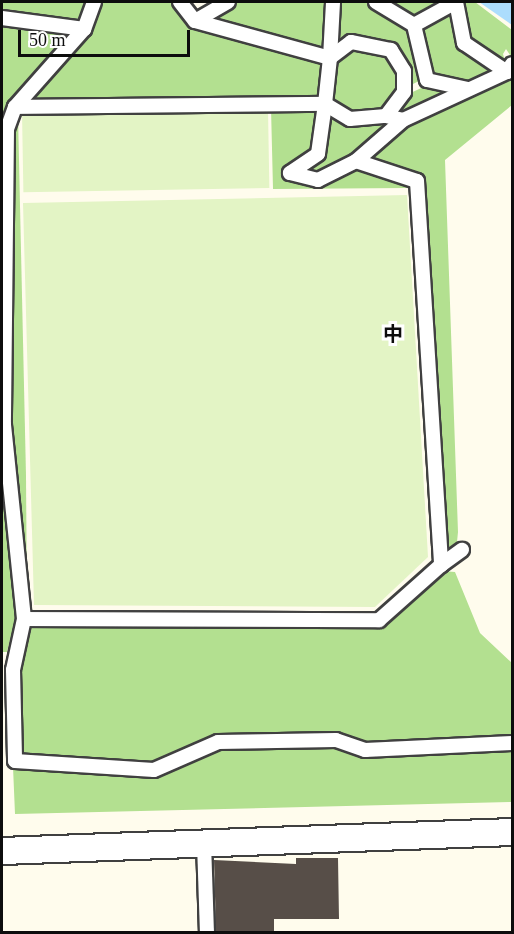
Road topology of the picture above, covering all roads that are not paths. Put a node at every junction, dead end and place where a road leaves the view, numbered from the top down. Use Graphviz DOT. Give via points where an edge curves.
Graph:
graph roads {
  1 [pos="94,2"];
  2 [pos="180,2"];
  3 [pos="228,2"];
  4 [pos="333,2"];
  5 [pos="376,2"];
  6 [pos="2,18"];
  7 [pos="195,21"];
  8 [pos="414,25"];
  9 [pos="84,29"];
  10 [pos="330,58"];
  11 [pos="510,64"];
  12 [pos="427,80"];
  13 [pos="468,89"];
  14 [pos="404,92"];
  15 [pos="325,105"];
  16 [pos="15,107"];
  17 [pos="386,116"];
  18 [pos="403,120"];
  19 [pos="356,161"];
  20 [pos="3,423"];
  21 [pos="462,550"];
  22 [pos="441,565"];
  23 [pos="24,619"];
  24 [pos="513,743"];
  25 [pos="513,832"];
  26 [pos="204,843"];
  27 [pos="2,851"];
  28 [pos="207,933"];
  1 -- 9 [label="lane"];
  2 -- 7 [label="lane"];
  3 -- 7 [label="lane"];
  4 -- 10 [label="lane"];
  5 -- 8 [label="lane"];
  6 -- 9 [label="lane"];
  7 -- 10 [label="lane"];
  8 -- 11 [label="lane" via="456,2 464,43"];
  8 -- 12 [label="lane"];
  9 -- 16 [label="lane"];
  10 -- 14 [label="lane" via="351,42 392,50 404,71"];
  10 -- 15 [label="lane"];
  11 -- 13 [label="lane"];
  12 -- 13 [label="lane"];
  12 -- 14 [label="lane"];
  13 -- 18 [label="lane"];
  14 -- 17 [label="lane"];
  15 -- 16 [label="lane"];
  15 -- 17 [label="lane" via="350,119"];
  15 -- 19 [label="lane" via="318,154 290,173 318,180"];
  16 -- 20 [label="lane" via="7,129"];
  17 -- 18 [label="lane"];
  18 -- 19 [label="lane"];
  19 -- 22 [label="lane" via="417,182"];
  20 -- 23 [label="lane"];
  21 -- 22 [label="lane"];
  22 -- 23 [label="lane" via="379,620"];
  23 -- 24 [label="lane" via="13,670 15,761 154,770 218,742 336,740 365,750"];
  25 -- 26 [label="street"];
  26 -- 27 [label="street"];
  26 -- 28 [label="lane"];
}
